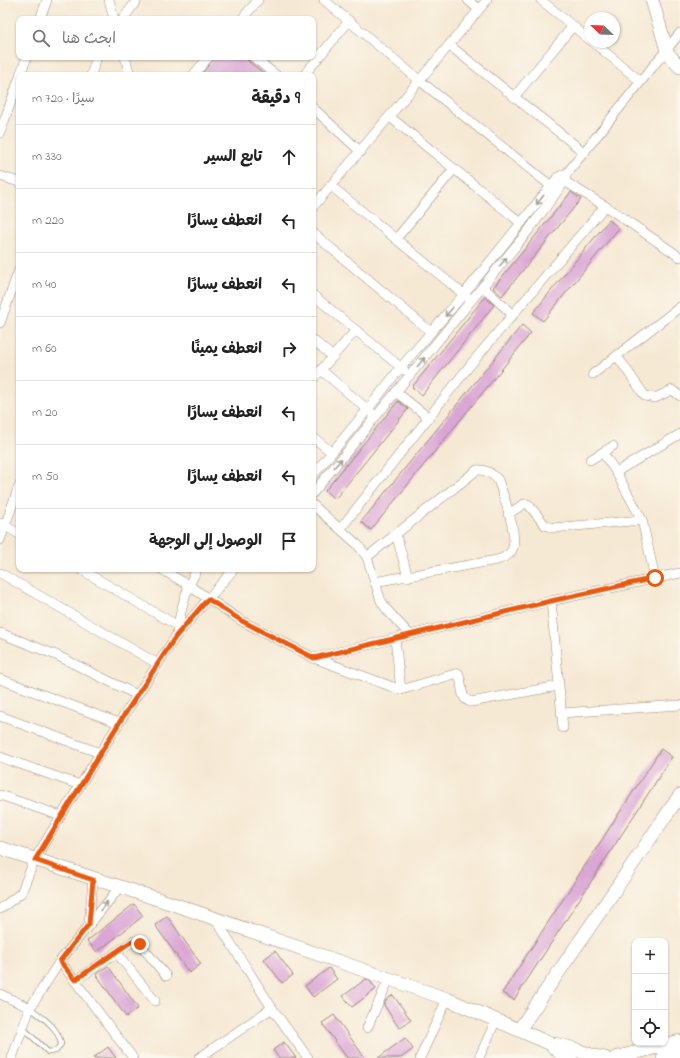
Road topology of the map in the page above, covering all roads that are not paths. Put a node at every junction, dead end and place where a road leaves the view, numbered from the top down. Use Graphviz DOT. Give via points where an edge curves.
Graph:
graph roads {
  1 [pos="46,0"];
  2 [pos="109,0"];
  3 [pos="137,0"];
  4 [pos="258,0"];
  5 [pos="324,0"];
  6 [pos="468,0"];
  7 [pos="487,0"];
  8 [pos="541,0"];
  9 [pos="652,0"];
  10 [pos="478,9"];
  11 [pos="41,16"];
  12 [pos="113,16"];
  13 [pos="125,16"];
  14 [pos="245,16"];
  15 [pos="349,21"];
  16 [pos="573,26"];
  17 [pos="680,33"];
  18 [pos="584,35"];
  19 [pos="449,45"];
  20 [pos="600,48"];
  21 [pos="666,49"];
  22 [pos="26,60"];
  23 [pos="96,60"];
  24 [pos="126,60"];
  25 [pos="206,60"];
  26 [pos="258,60"];
  27 [pos="680,67"];
  28 [pos="21,72"];
  29 [pos="92,72"];
  30 [pos="129,72"];
  31 [pos="196,72"];
  32 [pos="272,72"];
  33 [pos="306,72"];
  34 [pos="419,80"];
  35 [pos="640,81"];
  36 [pos="16,88"];
  37 [pos="514,97"];
  38 [pos="316,111"];
  39 [pos="390,117"];
  40 [pos="0,133"];
  41 [pos="361,152"];
  42 [pos="585,153"];
  43 [pos="454,169"];
  44 [pos="0,176"];
  45 [pos="563,177"];
  46 [pos="16,181"];
  47 [pos="332,186"];
  48 [pos="551,186"];
  49 [pos="316,204"];
  50 [pos="605,206"];
  51 [pos="521,223"];
  52 [pos="316,236"];
  53 [pos="396,239"];
  54 [pos="680,257"];
  55 [pos="16,278"];
  56 [pos="483,287"];
  57 [pos="464,294"];
  58 [pos="316,297"];
  59 [pos="471,301"];
  60 [pos="680,307"];
  61 [pos="513,315"];
  62 [pos="0,323"];
  63 [pos="356,330"];
  64 [pos="431,332"];
  65 [pos="316,343"];
  66 [pos="617,356"];
  67 [pos="333,357"];
  68 [pos="401,367"];
  69 [pos="321,370"];
  70 [pos="593,374"];
  71 [pos="410,375"];
  72 [pos="316,376"];
  73 [pos="396,392"];
  74 [pos="680,396"];
  75 [pos="368,409"];
  76 [pos="376,416"];
  77 [pos="429,418"];
  78 [pos="680,434"];
  79 [pos="316,440"];
  80 [pos="613,446"];
  81 [pos="331,452"];
  82 [pos="603,453"];
  83 [pos="590,460"];
  84 [pos="316,471"];
  85 [pos="616,472"];
  86 [pos="316,489"];
  87 [pos="16,494"];
  88 [pos="316,508"];
  89 [pos="508,514"];
  90 [pos="642,520"];
  91 [pos="2,524"];
  92 [pos="341,528"];
  93 [pos="16,532"];
  94 [pos="396,534"];
  95 [pos="0,540"];
  96 [pos="367,557"];
  97 [pos="85,572"];
  98 [pos="166,572"];
  99 [pos="195,572"];
  100 [pos="231,572"];
  101 [pos="0,573"];
  102 [pos="680,573"];
  103 [pos="408,577"];
  104 [pos="655,578"];
  105 [pos="374,582"];
  106 [pos="188,585"];
  107 [pos="208,599"];
  108 [pos="551,601"];
  109 [pos="178,626"];
  110 [pos="0,633"];
  111 [pos="409,634"];
  112 [pos="176,636"];
  113 [pos="395,639"];
  114 [pos="314,658"];
  115 [pos="158,664"];
  116 [pos="0,678"];
  117 [pos="558,686"];
  118 [pos="401,690"];
  119 [pos="137,695"];
  120 [pos="680,705"];
  121 [pos="561,713"];
  122 [pos="0,716"];
  123 [pos="119,723"];
  124 [pos="563,728"];
  125 [pos="100,753"];
  126 [pos="0,757"];
  127 [pos="80,785"];
  128 [pos="0,795"];
  129 [pos="680,795"];
  130 [pos="61,816"];
  131 [pos="0,848"];
  132 [pos="35,860"];
  133 [pos="93,880"];
  134 [pos="119,888"];
  135 [pos="0,909"];
  136 [pos="216,920"];
  137 [pos="89,924"];
  138 [pos="116,952"];
  139 [pos="60,961"];
  140 [pos="166,976"];
  141 [pos="389,979"];
  142 [pos="75,980"];
  143 [pos="0,994"];
  144 [pos="447,999"];
  145 [pos="155,1000"];
  146 [pos="30,1008"];
  147 [pos="272,1008"];
  148 [pos="496,1020"];
  149 [pos="22,1027"];
  150 [pos="367,1028"];
  151 [pos="518,1030"];
  152 [pos="680,1041"];
  153 [pos="555,1049"];
  154 [pos="668,1054"];
  155 [pos="210,1055"];
  156 [pos="12,1058"];
  157 [pos="133,1058"];
  158 [pos="199,1058"];
  159 [pos="308,1058"];
  160 [pos="420,1058"];
  161 [pos="479,1058"];
  162 [pos="571,1058"];
  163 [pos="605,1058"];
  164 [pos="615,1058"];
  1 -- 11 [label="street"];
  2 -- 12 [label="street"];
  3 -- 13 [label="street"];
  4 -- 14 [label="street"];
  5 -- 15 [label="street"];
  6 -- 10 [label="street"];
  7 -- 10 [label="street"];
  8 -- 16 [label="street"];
  9 -- 21 [label="main road"];
  10 -- 19 [label="street"];
  15 -- 33 [label="street"];
  15 -- 34 [label="street"];
  16 -- 18 [label="street"];
  16 -- 37 [label="street"];
  17 -- 21 [label="street"];
  19 -- 34 [label="street"];
  19 -- 37 [label="street"];
  20 -- 35 [label="street"];
  21 -- 27 [label="main road" via="670,58"];
  21 -- 35 [label="street"];
  22 -- 28 [label="street"];
  23 -- 29 [label="street"];
  24 -- 30 [label="street"];
  25 -- 31 [label="street"];
  26 -- 32 [label="street"];
  34 -- 39 [label="street"];
  34 -- 48 [label="street"];
  35 -- 42 [label="street"];
  36 -- 40 [label="street"];
  37 -- 42 [label="street"];
  38 -- 41 [label="street"];
  39 -- 41 [label="street"];
  39 -- 43 [label="street"];
  41 -- 47 [label="street"];
  42 -- 45 [label="street"];
  43 -- 51 [label="street"];
  43 -- 53 [label="street"];
  44 -- 46 [label="street"];
  45 -- 48 [label="street"];
  45 -- 50 [label="street"];
  56 -- 45 [label="street, one-way" via="529,230"];
  47 -- 49 [label="street"];
  47 -- 53 [label="street"];
  48 -- 51 [label="street, one-way"];
  50 -- 54 [label="street"];
  50 -- 61 [label="street"];
  51 -- 57 [label="street"];
  52 -- 64 [label="street"];
  53 -- 57 [label="street"];
  55 -- 62 [label="street"];
  56 -- 59 [label="street"];
  56 -- 61 [label="street"];
  57 -- 59 [label="street"];
  57 -- 64 [label="street, one-way"];
  58 -- 63 [label="street"];
  71 -- 59 [label="street, one-way"];
  60 -- 66 [label="street"];
  61 -- 77 [label="street"];
  63 -- 67 [label="street"];
  63 -- 68 [label="street"];
  64 -- 68 [label="street"];
  65 -- 67 [label="street"];
  66 -- 70 [label="street"];
  66 -- 74 [label="street" via="646,396 655,398 672,390"];
  67 -- 69 [label="street"];
  68 -- 71 [label="street"];
  68 -- 75 [label="street"];
  69 -- 72 [label="street"];
  69 -- 75 [label="street"];
  71 -- 73 [label="street"];
  73 -- 76 [label="street"];
  73 -- 77 [label="street"];
  75 -- 76 [label="street"];
  75 -- 81 [label="street"];
  86 -- 76 [label="street, one-way"];
  77 -- 92 [label="street"];
  78 -- 85 [label="street"];
  79 -- 81 [label="street"];
  80 -- 82 [label="street"];
  81 -- 84 [label="street"];
  82 -- 83 [label="street"];
  82 -- 85 [label="street"];
  85 -- 90 [label="street"];
  87 -- 91 [label="street"];
  88 -- 92 [label="street"];
  89 -- 90 [label="street" via="528,504 545,525 553,528"];
  89 -- 94 [label="street" via="498,480 493,474 477,470"];
  89 -- 103 [label="street" via="514,543 504,558"];
  90 -- 104 [label="street"];
  91 -- 93 [label="street"];
  91 -- 95 [label="street"];
  92 -- 96 [label="street"];
  94 -- 96 [label="street"];
  94 -- 103 [label="street"];
  96 -- 105 [label="street"];
  97 -- 109 [label="street"];
  98 -- 106 [label="street"];
  99 -- 106 [label="street"];
  100 -- 107 [label="street"];
  101 -- 115 [label="street"];
  102 -- 104 [label="street"];
  103 -- 105 [label="street"];
  104 -- 108 [label="street"];
  105 -- 111 [label="street" via="387,610"];
  106 -- 107 [label="street"];
  106 -- 109 [label="street"];
  107 -- 112 [label="street"];
  107 -- 114 [label="street" via="242,621"];
  108 -- 111 [label="street"];
  108 -- 117 [label="street"];
  109 -- 112 [label="street"];
  110 -- 119 [label="street" via="56,655"];
  111 -- 113 [label="street"];
  112 -- 115 [label="street"];
  113 -- 114 [label="street"];
  113 -- 118 [label="street"];
  114 -- 118 [label="street"];
  115 -- 119 [label="street"];
  116 -- 123 [label="street"];
  117 -- 118 [label="street" via="471,702 463,696 458,673"];
  117 -- 121 [label="street"];
  119 -- 123 [label="street"];
  120 -- 121 [label="street"];
  121 -- 124 [label="street"];
  122 -- 125 [label="street"];
  123 -- 125 [label="street"];
  125 -- 127 [label="street"];
  126 -- 127 [label="street"];
  127 -- 130 [label="street"];
  128 -- 130 [label="street"];
  129 -- 151 [label="main road"];
  130 -- 132 [label="street"];
  131 -- 132 [label="main road"];
  132 -- 133 [label="main road"];
  132 -- 135 [label="street" via="21,893"];
  133 -- 134 [label="main road"];
  133 -- 137 [label="street"];
  134 -- 136 [label="main road"];
  137 -- 134 [label="street, one-way"];
  136 -- 141 [label="main road"];
  136 -- 147 [label="street"];
  137 -- 139 [label="street"];
  138 -- 140 [label="street" via="136,941"];
  138 -- 142 [label="street"];
  138 -- 145 [label="street"];
  139 -- 142 [label="street"];
  139 -- 146 [label="street"];
  141 -- 144 [label="main road"];
  141 -- 150 [label="street"];
  142 -- 157 [label="street"];
  143 -- 146 [label="street"];
  144 -- 148 [label="main road"];
  144 -- 160 [label="street"];
  146 -- 149 [label="street"];
  146 -- 149 [label="lane" via="49,1023 59,1036 61,1044 56,1051 48,1052"];
  147 -- 155 [label="street"];
  147 -- 159 [label="street"];
  148 -- 151 [label="main road"];
  148 -- 161 [label="street"];
  149 -- 156 [label="street"];
  151 -- 153 [label="main road"];
  152 -- 154 [label="main road"];
  153 -- 162 [label="main road"];
  153 -- 163 [label="main road"];
  154 -- 164 [label="main road"];
  155 -- 158 [label="street"];
}
